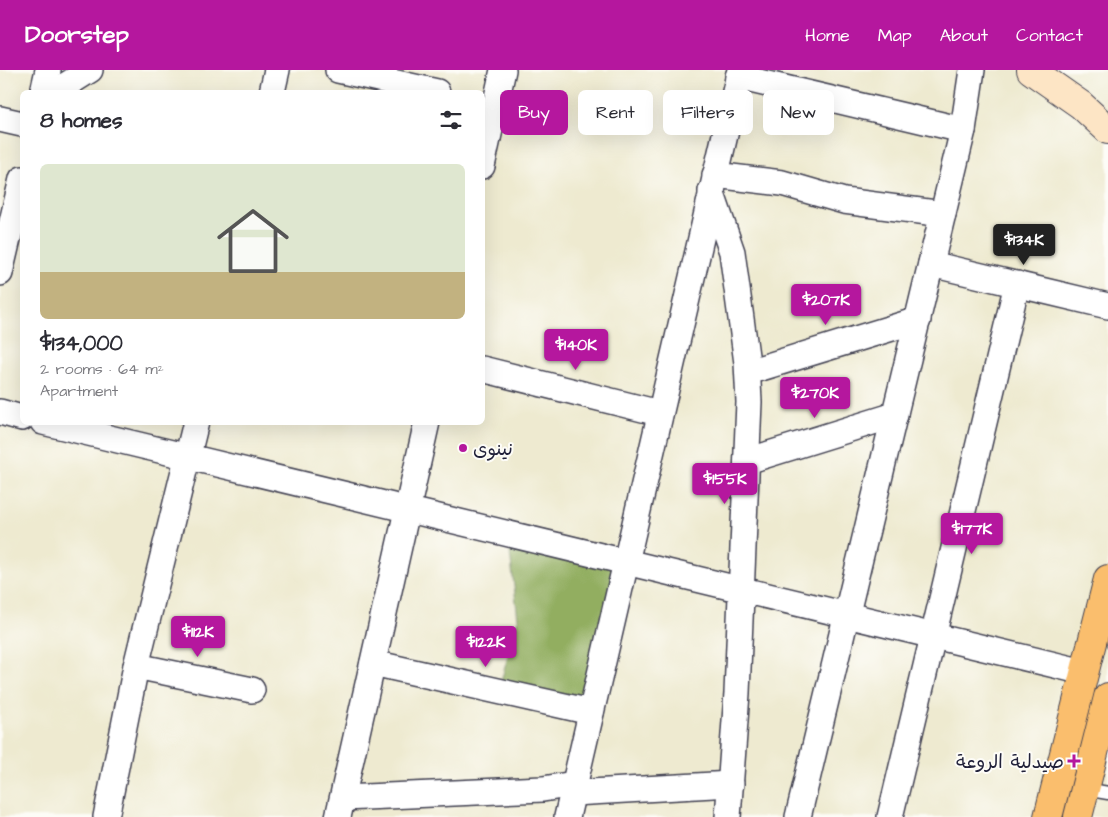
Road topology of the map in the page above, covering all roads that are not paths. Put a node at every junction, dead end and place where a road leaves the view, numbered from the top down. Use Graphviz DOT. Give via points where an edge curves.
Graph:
graph roads {
  1 [pos="48,70"];
  2 [pos="90,70"];
  3 [pos="277,70"];
  4 [pos="338,70"];
  5 [pos="503,70"];
  6 [pos="972,70"];
  7 [pos="1031,70"];
  8 [pos="739,73"];
  9 [pos="43,90"];
  10 [pos="58,90"];
  11 [pos="272,90"];
  12 [pos="428,90"];
  13 [pos="489,104"];
  14 [pos="0,119"];
  15 [pos="20,124"];
  16 [pos="963,130"];
  17 [pos="1108,130"];
  18 [pos="485,139"];
  19 [pos="713,183"];
  20 [pos="20,192"];
  21 [pos="943,214"];
  22 [pos="931,264"];
  23 [pos="0,273"];
  24 [pos="1016,284"];
  25 [pos="1108,306"];
  26 [pos="918,320"];
  27 [pos="485,370"];
  28 [pos="748,372"];
  29 [pos="0,412"];
  30 [pos="659,413"];
  31 [pos="895,416"];
  32 [pos="20,417"];
  33 [pos="55,425"];
  34 [pos="195,425"];
  35 [pos="426,425"];
  36 [pos="189,457"];
  37 [pos="747,461"];
  38 [pos="407,509"];
  39 [pos="625,561"];
  40 [pos="1108,579"];
  41 [pos="741,589"];
  42 [pos="848,614"];
  43 [pos="932,634"];
  44 [pos="373,662"];
  45 [pos="136,666"];
  46 [pos="1084,672"];
  47 [pos="252,690"];
  48 [pos="1108,697"];
  49 [pos="591,712"];
  50 [pos="731,784"];
  51 [pos="1097,791"];
  52 [pos="571,798"];
  53 [pos="341,808"];
  54 [pos="106,817"];
  55 [pos="728,817"];
  56 [pos="798,817"];
  57 [pos="890,817"];
  58 [pos="1048,817"];
  59 [pos="1078,817"];
  1 -- 9 [label="street"];
  2 -- 10 [label="street"];
  3 -- 11 [label="street"];
  4 -- 12 [label="street"];
  5 -- 13 [label="street"];
  6 -- 16 [label="street"];
  7 -- 17 [label="main road" via="1081,105"];
  8 -- 16 [label="street"];
  8 -- 19 [label="street"];
  13 -- 18 [label="street"];
  14 -- 15 [label="street"];
  16 -- 21 [label="street"];
  19 -- 21 [label="street" via="782,183 844,201"];
  19 -- 28 [label="street" via="732,252"];
  19 -- 30 [label="street"];
  20 -- 23 [label="street"];
  21 -- 22 [label="street"];
  22 -- 24 [label="street"];
  22 -- 26 [label="street"];
  24 -- 25 [label="street"];
  24 -- 43 [label="street"];
  26 -- 28 [label="street"];
  26 -- 31 [label="street"];
  27 -- 30 [label="street"];
  28 -- 37 [label="street"];
  29 -- 32 [label="street"];
  30 -- 39 [label="street"];
  31 -- 37 [label="street"];
  31 -- 42 [label="street"];
  33 -- 36 [label="street"];
  34 -- 36 [label="street"];
  35 -- 38 [label="street"];
  36 -- 38 [label="street"];
  36 -- 45 [label="street"];
  37 -- 41 [label="street"];
  38 -- 39 [label="street"];
  38 -- 44 [label="street"];
  39 -- 41 [label="street"];
  39 -- 49 [label="street"];
  40 -- 46 [label="main road"];
  41 -- 42 [label="street"];
  41 -- 50 [label="street"];
  42 -- 43 [label="street"];
  42 -- 56 [label="street"];
  43 -- 46 [label="street"];
  43 -- 57 [label="street"];
  44 -- 49 [label="street"];
  44 -- 53 [label="street"];
  45 -- 47 [label="street"];
  45 -- 54 [label="street"];
  46 -- 58 [label="main road"];
  48 -- 51 [label="main road"];
  49 -- 52 [label="street"];
  50 -- 52 [label="street"];
  50 -- 55 [label="street"];
  51 -- 59 [label="main road"];
  52 -- 53 [label="street" via="543,789"];
}
